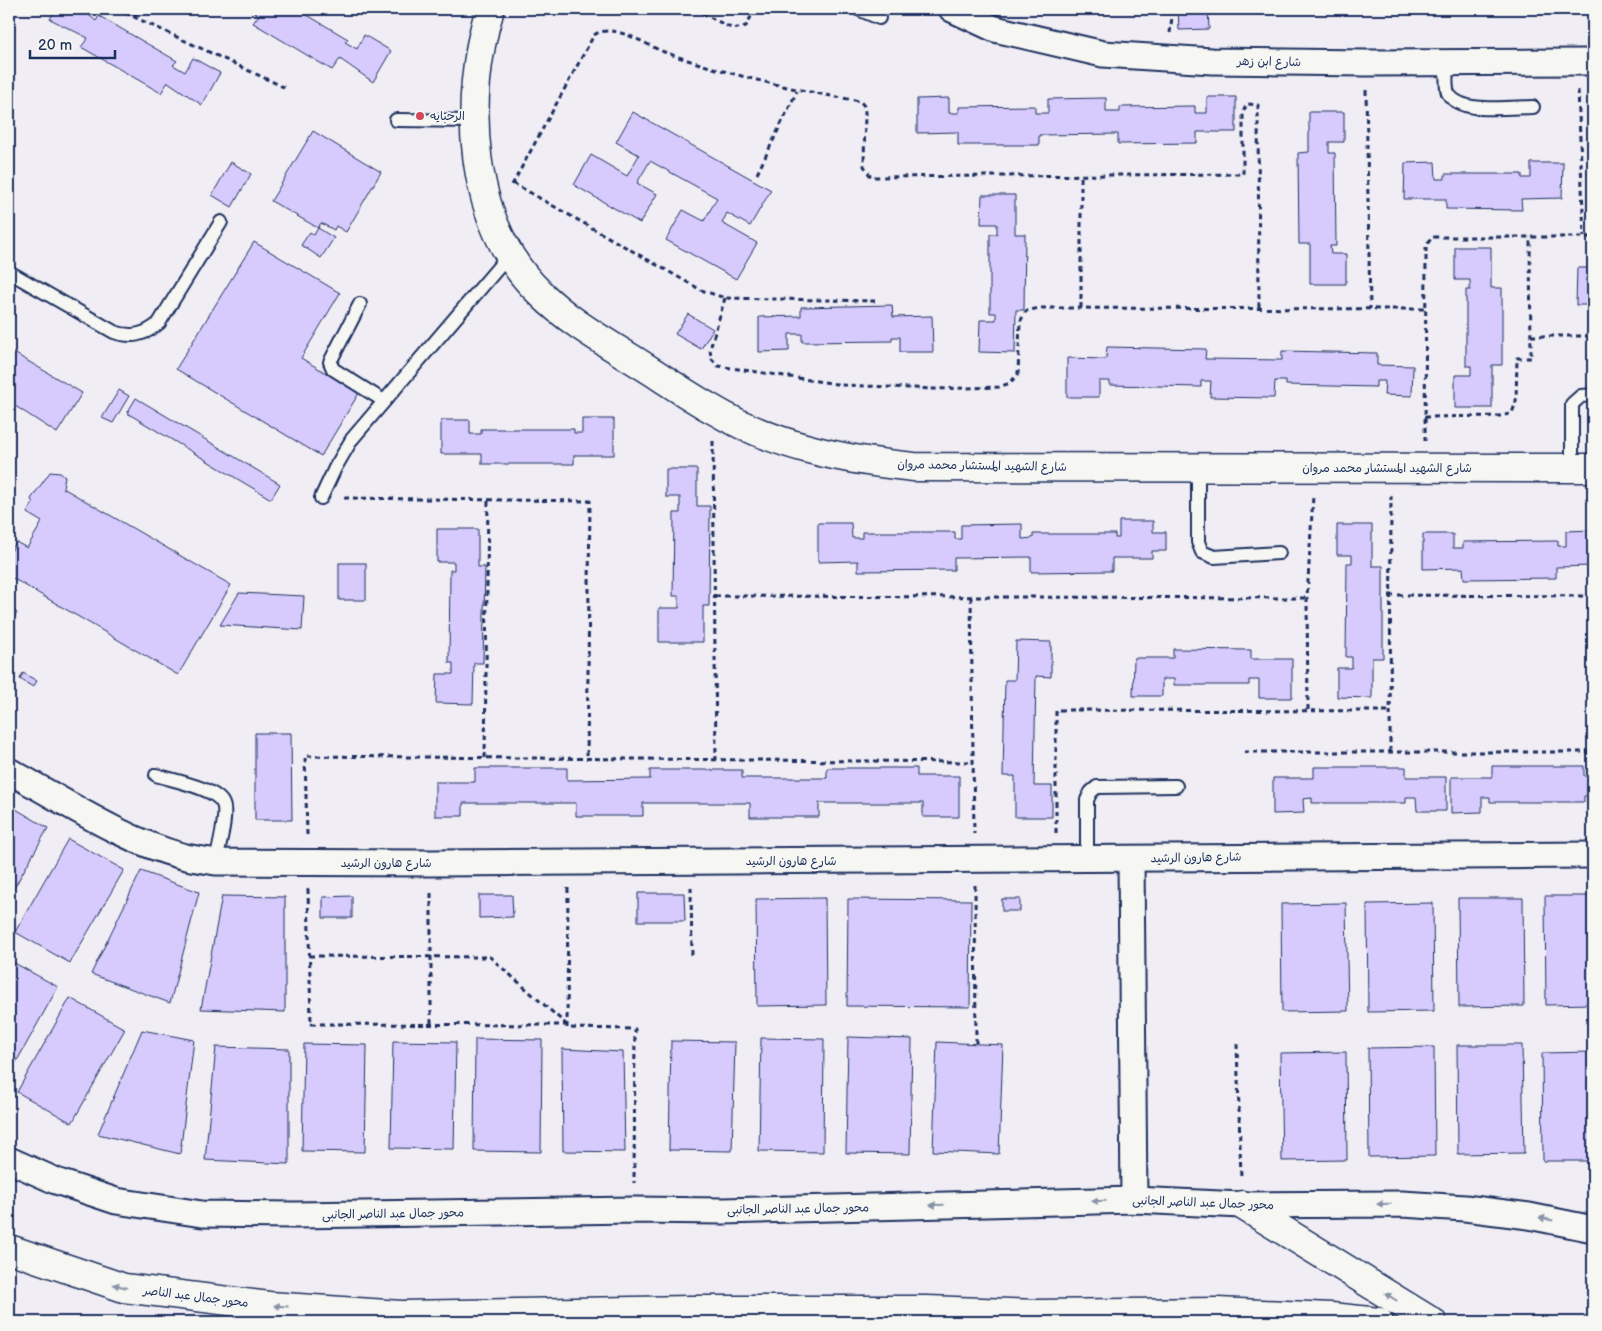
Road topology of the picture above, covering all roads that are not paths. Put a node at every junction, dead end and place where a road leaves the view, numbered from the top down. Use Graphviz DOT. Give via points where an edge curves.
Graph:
graph roads {
  1 [pos="490,9"];
  2 [pos="858,9"];
  3 [pos="952,9"];
  4 [pos="879,18"];
  5 [pos="1447,62"];
  6 [pos="1585,62"];
  7 [pos="1533,107"];
  8 [pos="396,120"];
  9 [pos="475,120"];
  10 [pos="221,222"];
  11 [pos="509,255"];
  12 [pos="9,272"];
  13 [pos="360,304"];
  14 [pos="1593,395"];
  15 [pos="384,401"];
  16 [pos="1198,468"];
  17 [pos="1582,468"];
  18 [pos="321,498"];
  19 [pos="1279,553"];
  20 [pos="9,771"];
  21 [pos="156,776"];
  22 [pos="1176,786"];
  23 [pos="1593,855"];
  24 [pos="1087,858"];
  25 [pos="1132,859"];
  26 [pos="216,862"];
  27 [pos="9,1160"];
  28 [pos="1134,1200"];
  29 [pos="1242,1205"];
  30 [pos="1593,1229"];
  31 [pos="9,1248"];
  32 [pos="934,1316"];
  33 [pos="1033,1318"];
  34 [pos="1379,1322"];
  35 [pos="1432,1322"];
  1 -- 9 [label="main road, شارع الشهيد المستشار محمد مروان" via="478,69"];
  2 -- 4 [label="lane"];
  3 -- 5 [label="street, شارع ابن زهر" via="995,29 1103,54 1184,60"];
  5 -- 6 [label="street, شارع ابن زهر"];
  5 -- 7 [label="lane" via="1447,91 1455,102 1472,107"];
  8 -- 9 [label="lane"];
  9 -- 11 [label="main road, شارع الشهيد المستشار محمد مروان" via="482,190 492,223"];
  10 -- 12 [label="lane" via="159,323 138,335 114,332"];
  11 -- 15 [label="lane"];
  11 -- 16 [label="main road, شارع الشهيد المستشار محمد مروان" via="527,280 555,307 713,410 760,433 810,451 861,462 914,467"];
  13 -- 15 [label="lane" via="330,362 333,369"];
  14 -- 17 [label="lane" via="1581,396 1572,404"];
  15 -- 18 [label="lane" via="352,439"];
  16 -- 17 [label="main road, شارع الشهيد المستشار محمد مروان"];
  16 -- 19 [label="lane" via="1198,542 1202,552 1214,557"];
  20 -- 26 [label="street, شارع هارون الرشيد" via="150,845 182,856"];
  21 -- 26 [label="lane" via="216,795 223,804"];
  22 -- 24 [label="lane" via="1097,787 1087,800"];
  23 -- 25 [label="street, شارع هارون الرشيد"];
  24 -- 25 [label="street, شارع هارون الرشيد"];
  24 -- 26 [label="street, شارع هارون الرشيد"];
  25 -- 28 [label="street"];
  28 -- 27 [label="street, محور جمال عبد الناصر الجانبى, one-way" via="723,1211 202,1214 116,1201 56,1181"];
  28 -- 29 [label="street, محور جمال عبد الناصر الجانبى"];
  30 -- 29 [label="street, محور جمال عبد الناصر الجانبى, one-way" via="1465,1208 1402,1204"];
  35 -- 29 [label="main road, one-way"];
  32 -- 31 [label="main road, محور جمال عبد الناصر, one-way" via="691,1310 401,1315 269,1306 124,1288"];
  32 -- 33 [label="main road, محور جمال عبد الناصر"];
  33 -- 34 [label="main road, محور جمال عبد الناصر" via="1217,1312"];
}
